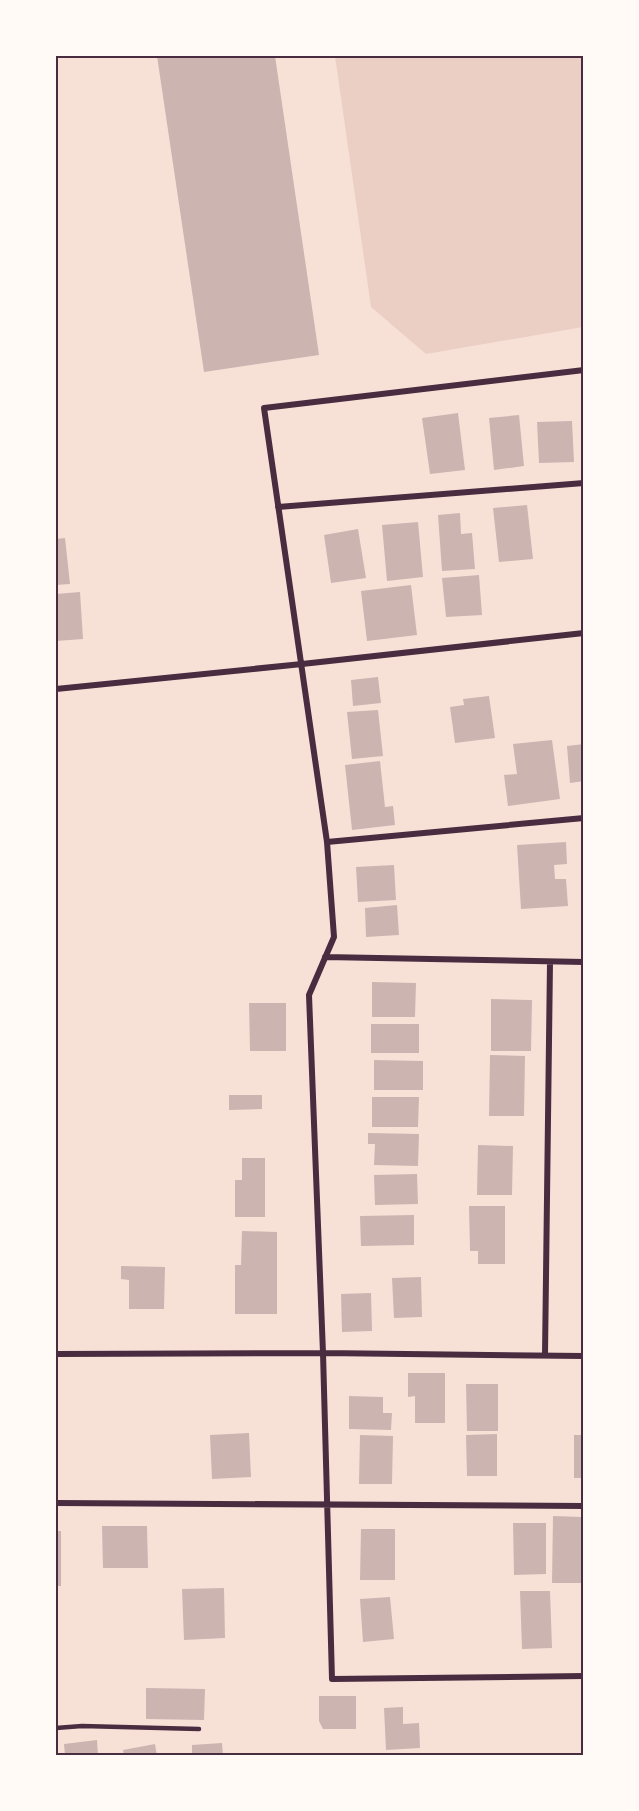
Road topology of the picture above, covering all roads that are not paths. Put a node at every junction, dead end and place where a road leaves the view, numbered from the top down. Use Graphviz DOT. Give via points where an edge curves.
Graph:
graph roads {
  1 [pos="584,370"];
  2 [pos="584,483"];
  3 [pos="278,507"];
  4 [pos="584,633"];
  5 [pos="302,664"];
  6 [pos="56,688"];
  7 [pos="584,818"];
  8 [pos="327,842"];
  9 [pos="325,957"];
  10 [pos="550,962"];
  11 [pos="584,962"];
  12 [pos="323,1353"];
  13 [pos="56,1354"];
  14 [pos="545,1355"];
  15 [pos="584,1356"];
  16 [pos="56,1503"];
  17 [pos="327,1505"];
  18 [pos="584,1506"];
  19 [pos="584,1676"];
  20 [pos="56,1728"];
  21 [pos="199,1729"];
  1 -- 3 [label="street" via="264,408"];
  2 -- 3 [label="street"];
  3 -- 5 [label="street"];
  4 -- 5 [label="street"];
  5 -- 6 [label="street"];
  5 -- 8 [label="street"];
  7 -- 8 [label="street"];
  8 -- 9 [label="street" via="334,937"];
  9 -- 10 [label="street"];
  9 -- 12 [label="street" via="309,995"];
  10 -- 11 [label="street"];
  10 -- 14 [label="street"];
  12 -- 13 [label="street"];
  12 -- 14 [label="street"];
  12 -- 17 [label="street"];
  14 -- 15 [label="street"];
  16 -- 17 [label="street"];
  17 -- 18 [label="street"];
  17 -- 19 [label="street" via="332,1679"];
  20 -- 21 [label="lane"];
}
